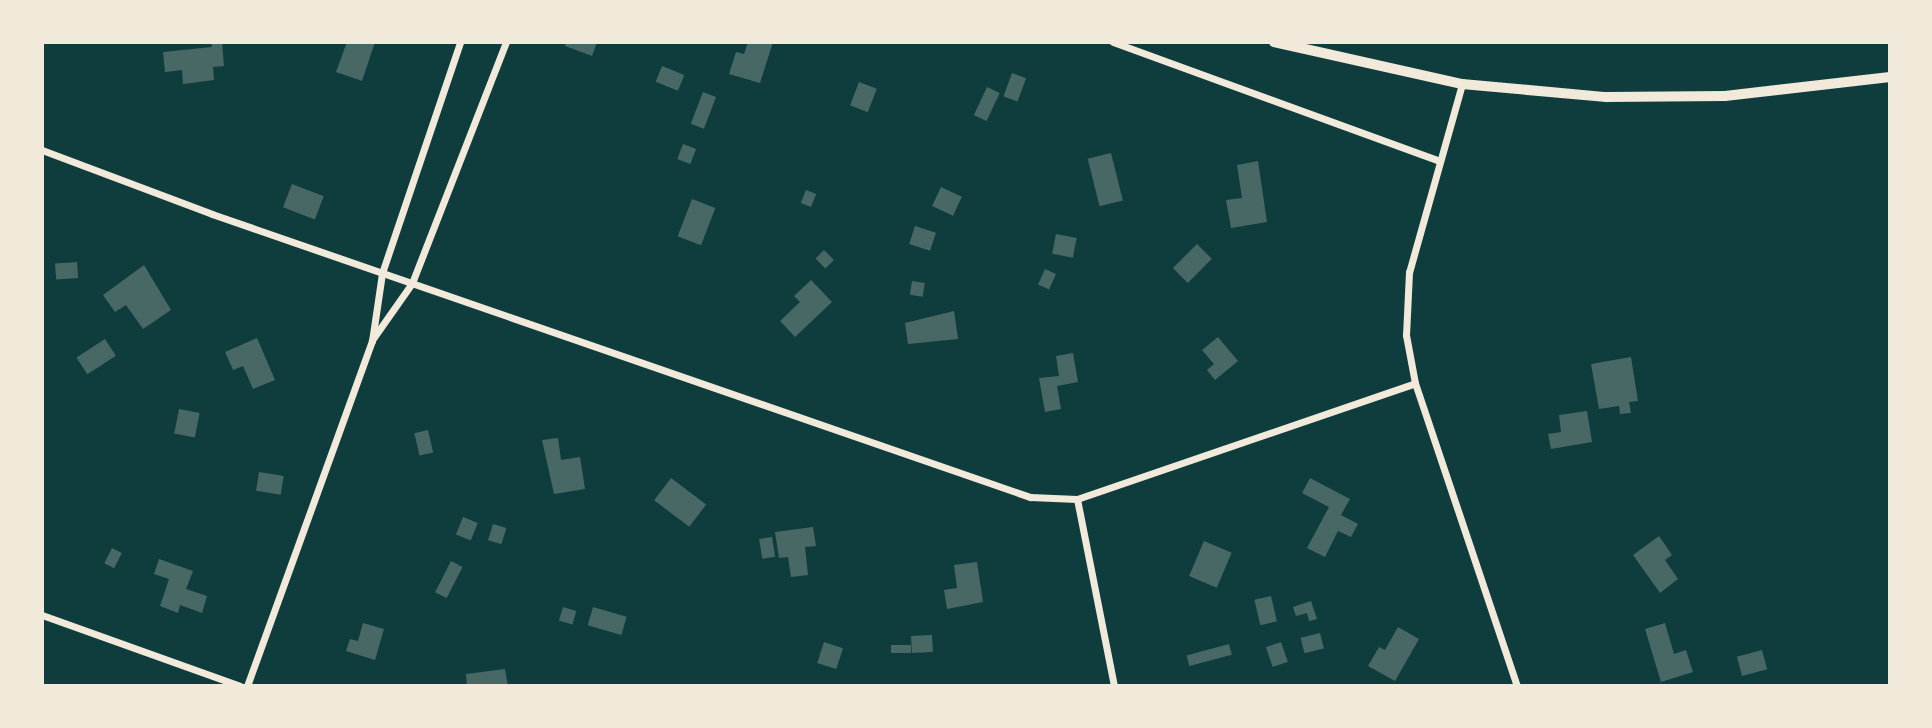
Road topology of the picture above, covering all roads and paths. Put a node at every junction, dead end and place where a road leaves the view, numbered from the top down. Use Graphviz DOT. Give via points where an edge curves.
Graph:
graph roads {
  1 [pos="460,42"];
  2 [pos="506,42"];
  3 [pos="1112,42"];
  4 [pos="1274,42"];
  5 [pos="1890,77"];
  6 [pos="1462,84"];
  7 [pos="42,150"];
  8 [pos="1438,160"];
  9 [pos="382,273"];
  10 [pos="412,283"];
  11 [pos="372,341"];
  12 [pos="1415,383"];
  13 [pos="1077,499"];
  14 [pos="42,615"];
  15 [pos="240,686"];
  16 [pos="247,686"];
  17 [pos="1114,686"];
  18 [pos="1517,686"];
  1 -- 9 [label="street"];
  2 -- 10 [label="street"];
  3 -- 8 [label="street"];
  4 -- 6 [label="main road"];
  5 -- 6 [label="main road" via="1799,90 1662,99"];
  6 -- 8 [label="street"];
  7 -- 9 [label="street"];
  8 -- 12 [label="street" via="1405,300"];
  9 -- 10 [label="street"];
  9 -- 11 [label="street"];
  10 -- 11 [label="street"];
  10 -- 13 [label="street" via="952,473 1030,497"];
  11 -- 16 [label="street"];
  12 -- 13 [label="street"];
  12 -- 18 [label="street"];
  13 -- 17 [label="street"];
  14 -- 15 [label="street"];
}
